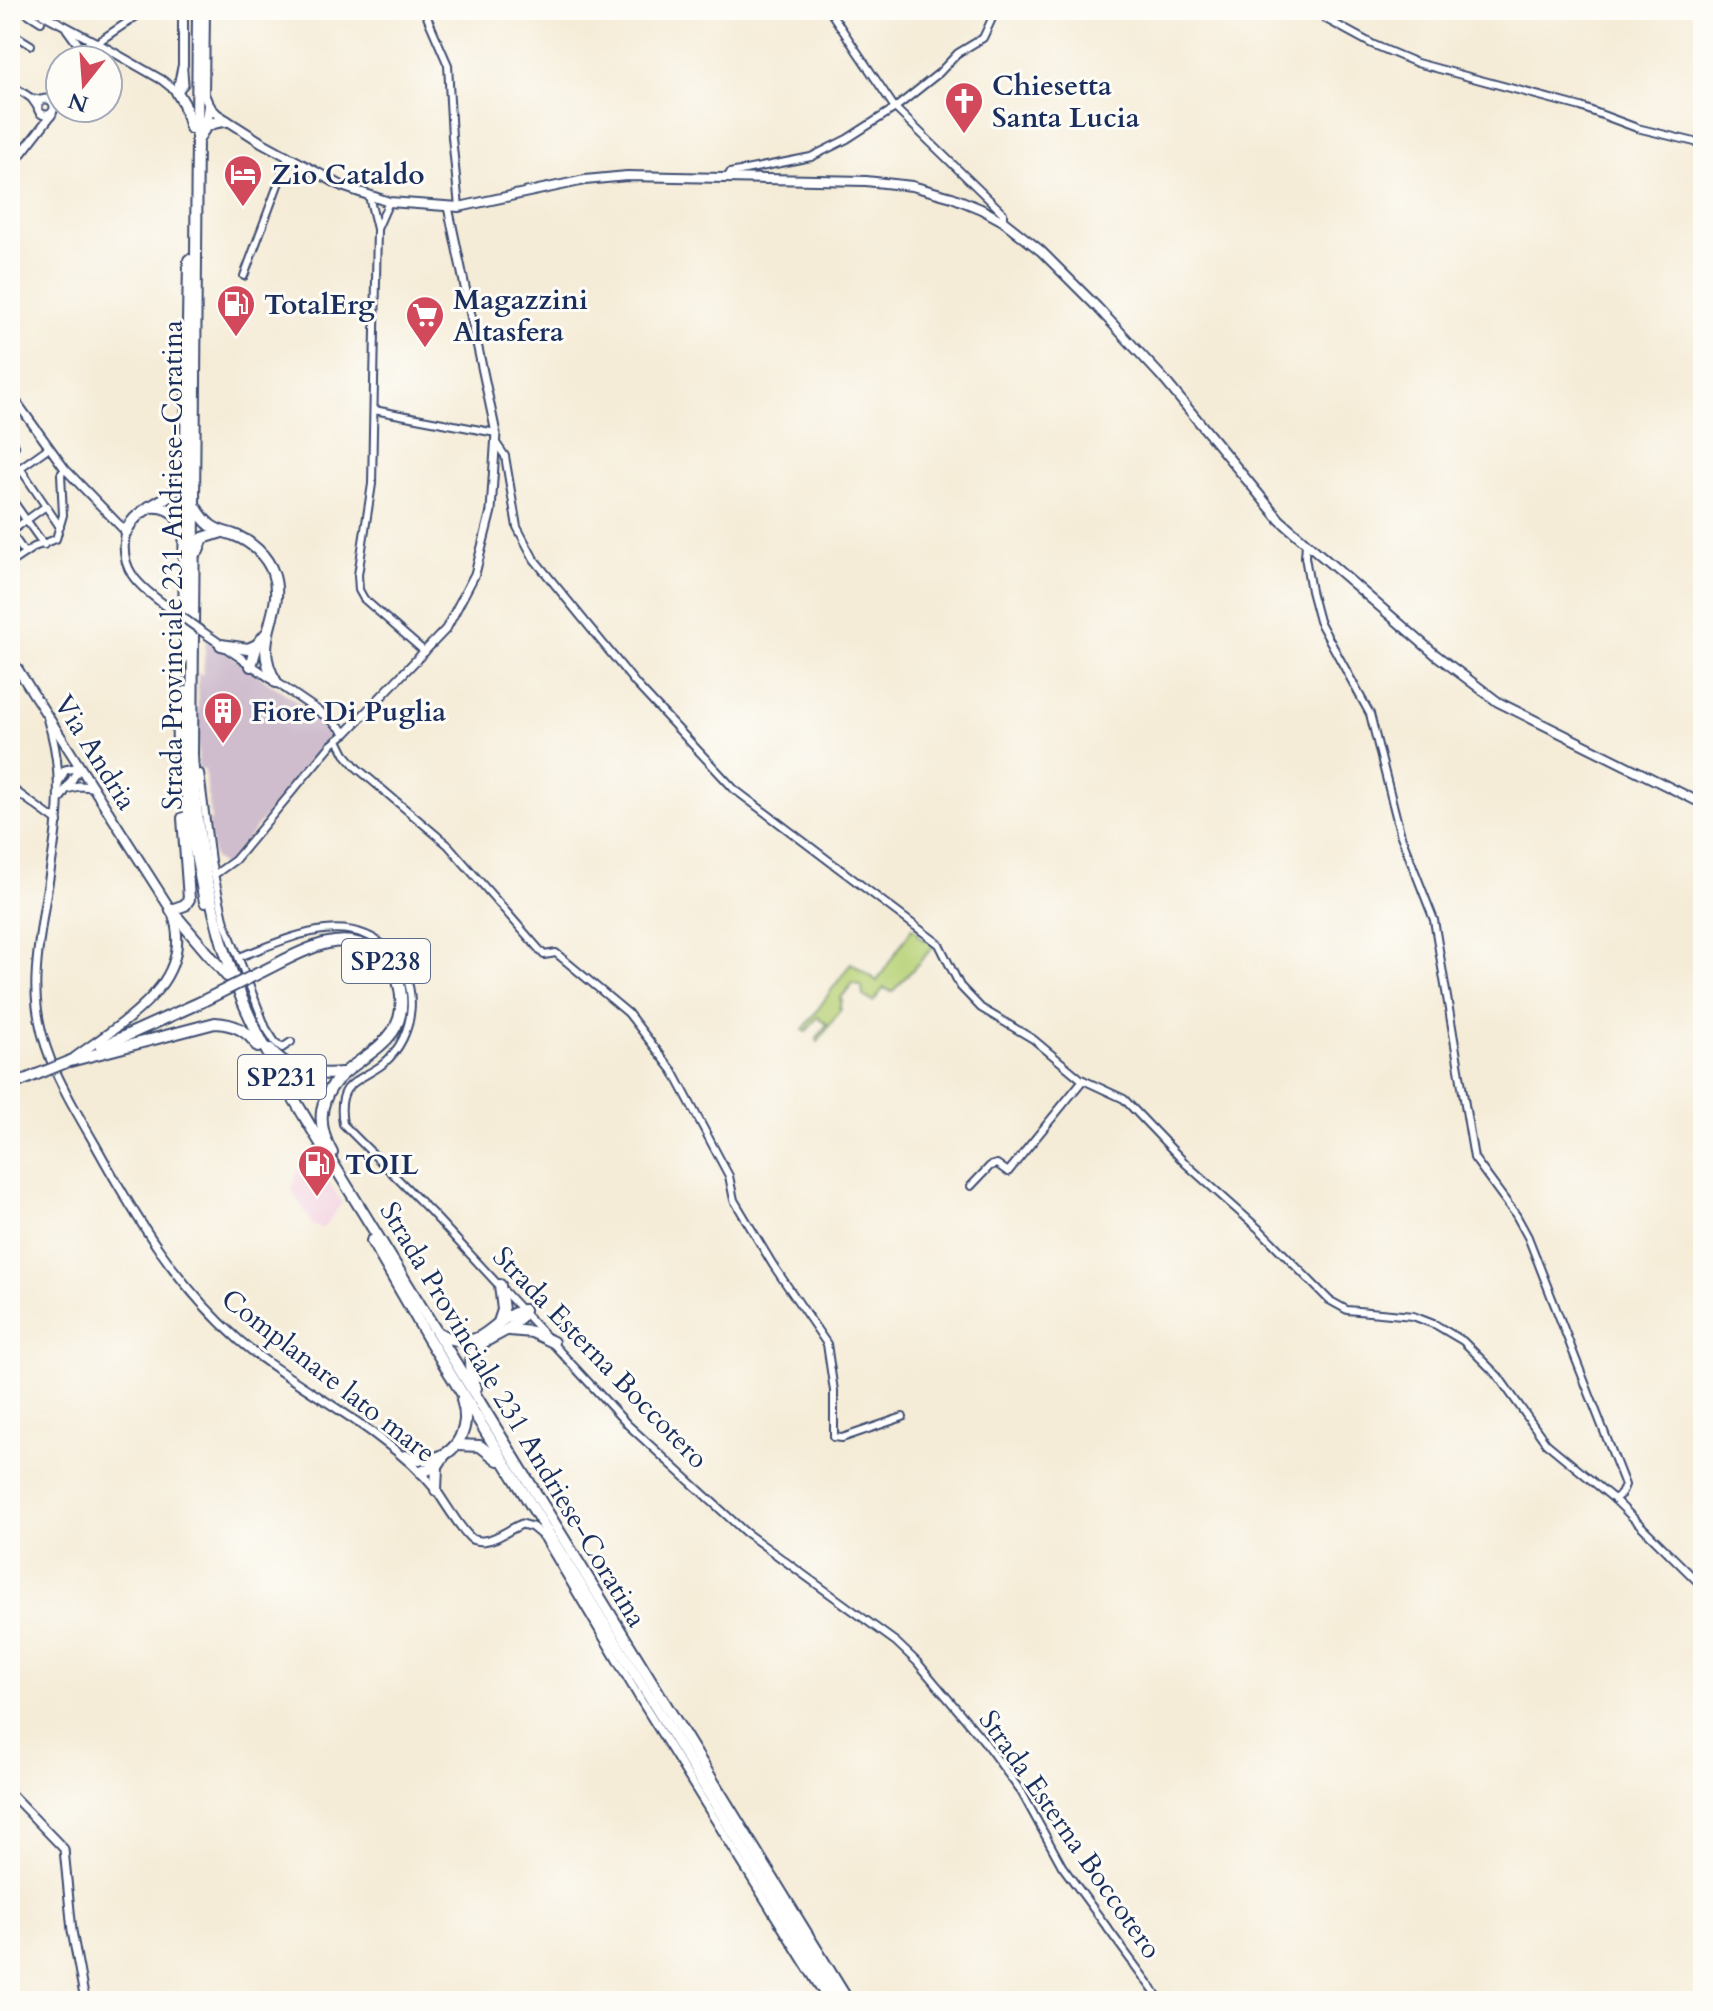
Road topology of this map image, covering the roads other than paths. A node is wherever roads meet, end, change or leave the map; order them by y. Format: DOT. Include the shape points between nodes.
graph roads {
  1 [pos="22,10"];
  2 [pos="38,10"];
  3 [pos="151,10"];
  4 [pos="183,10"];
  5 [pos="192,10"];
  6 [pos="198,10"];
  7 [pos="205,10"];
  8 [pos="424,10"];
  9 [pos="829,10"];
  10 [pos="996,10"];
  11 [pos="1315,10"];
  12 [pos="49,14"];
  13 [pos="41,22"];
  14 [pos="66,27"];
  15 [pos="10,32"];
  16 [pos="97,43"];
  17 [pos="79,44"];
  18 [pos="87,44"];
  19 [pos="31,45"];
  20 [pos="124,59"];
  21 [pos="127,59"];
  22 [pos="183,65"];
  23 [pos="179,79"];
  24 [pos="162,80"];
  25 [pos="10,84"];
  26 [pos="177,92"];
  27 [pos="43,106"];
  28 [pos="209,106"];
  29 [pos="895,108"];
  30 [pos="226,121"];
  31 [pos="44,122"];
  32 [pos="206,125"];
  33 [pos="191,128"];
  34 [pos="35,133"];
  35 [pos="1703,144"];
  36 [pos="196,146"];
  37 [pos="288,158"];
  38 [pos="10,168"];
  39 [pos="727,178"];
  40 [pos="369,196"];
  41 [pos="389,202"];
  42 [pos="448,207"];
  43 [pos="459,207"];
  44 [pos="1003,221"];
  45 [pos="377,229"];
  46 [pos="244,276"];
  47 [pos="11,397"];
  48 [pos="374,410"];
  49 [pos="496,433"];
  50 [pos="10,438"];
  51 [pos="496,443"];
  52 [pos="48,448"];
  53 [pos="10,450"];
  54 [pos="20,468"];
  55 [pos="65,469"];
  56 [pos="185,473"];
  57 [pos="10,475"];
  58 [pos="10,497"];
  59 [pos="193,504"];
  60 [pos="46,506"];
  61 [pos="149,507"];
  62 [pos="26,520"];
  63 [pos="60,527"];
  64 [pos="10,532"];
  65 [pos="126,532"];
  66 [pos="222,532"];
  67 [pos="1306,544"];
  68 [pos="44,545"];
  69 [pos="25,553"];
  70 [pos="10,563"];
  71 [pos="189,571"];
  72 [pos="267,632"];
  73 [pos="221,645"];
  74 [pos="257,645"];
  75 [pos="186,650"];
  76 [pos="425,652"];
  77 [pos="264,655"];
  78 [pos="10,657"];
  79 [pos="251,666"];
  80 [pos="276,682"];
  81 [pos="45,711"];
  82 [pos="346,733"];
  83 [pos="338,740"];
  84 [pos="80,767"];
  85 [pos="200,773"];
  86 [pos="60,780"];
  87 [pos="10,787"];
  88 [pos="93,787"];
  89 [pos="66,789"];
  90 [pos="60,799"];
  91 [pos="1703,804"];
  92 [pos="58,822"];
  93 [pos="214,875"];
  94 [pos="171,910"];
  95 [pos="239,957"];
  96 [pos="227,976"];
  97 [pos="243,1001"];
  98 [pos="291,1042"];
  99 [pos="70,1061"];
  100 [pos="269,1064"];
  101 [pos="344,1073"];
  102 [pos="1083,1080"];
  103 [pos="10,1086"];
  104 [pos="971,1186"];
  105 [pos="370,1224"];
  106 [pos="500,1285"];
  107 [pos="524,1310"];
  108 [pos="496,1328"];
  109 [pos="509,1330"];
  110 [pos="432,1335"];
  111 [pos="553,1342"];
  112 [pos="903,1417"];
  113 [pos="489,1419"];
  114 [pos="457,1445"];
  115 [pos="405,1456"];
  116 [pos="433,1463"];
  117 [pos="421,1472"];
  118 [pos="436,1490"];
  119 [pos="524,1493"];
  120 [pos="1614,1499"];
  121 [pos="1703,1587"];
  122 [pos="10,1793"];
  123 [pos="85,2001"];
  124 [pos="828,2001"];
  125 [pos="837,2001"];
  126 [pos="848,2001"];
  127 [pos="1161,2001"];
  1 -- 13 [label="street"];
  2 -- 12 [label="street"];
  3 -- 16 [label="street"];
  4 -- 22 [label="main road"];
  5 -- 33 [label="highway, Strada Provinciale 231 Andriese-Coratina / SP231"];
  6 -- 36 [label="highway, Strada Provinciale 231 Andriese-Coratina / SP231"];
  7 -- 28 [label="main road" via="204,94"];
  8 -- 43 [label="street" via="448,65"];
  9 -- 29 [label="street"];
  10 -- 29 [label="street" via="983,38"];
  11 -- 35 [label="street" via="1417,63"];
  12 -- 14 [label="street"];
  14 -- 16 [label="street"];
  14 -- 17 [label="street"];
  15 -- 19 [label="street"];
  16 -- 18 [label="street"];
  16 -- 21 [label="street"];
  20 -- 21 [label="street"];
  21 -- 24 [label="street"];
  22 -- 23 [label="main road"];
  22 -- 26 [label="street" via="184,84"];
  23 -- 24 [label="street"];
  23 -- 26 [label="main road"];
  24 -- 26 [label="street"];
  25 -- 27 [label="street"];
  26 -- 33 [label="highway"];
  27 -- 34 [label="street"];
  28 -- 30 [label="main road"];
  28 -- 32 [label="highway"];
  29 -- 39 [label="street" via="811,157 730,173"];
  29 -- 44 [label="street" via="1003,213"];
  30 -- 32 [label="highway"];
  30 -- 37 [label="main road"];
  31 -- 34 [label="street"];
  32 -- 36 [label="highway"];
  33 -- 56 [label="highway, Strada Provinciale 231 Andriese-Coratina / SP231"];
  34 -- 38 [label="street"];
  36 -- 59 [label="highway, Strada Provinciale 231 Andriese-Coratina / SP231"];
  37 -- 40 [label="main road"];
  37 -- 46 [label="street"];
  39 -- 43 [label="main road" via="585,180"];
  39 -- 44 [label="main road" via="912,186 952,197"];
  40 -- 41 [label="main road"];
  40 -- 45 [label="street"];
  41 -- 42 [label="main road"];
  41 -- 45 [label="street"];
  42 -- 43 [label="main road"];
  42 -- 49 [label="street"];
  44 -- 67 [label="main road" via="1108,319"];
  45 -- 48 [label="street"];
  47 -- 52 [label="street"];
  48 -- 49 [label="street"];
  48 -- 76 [label="street" via="372,484 359,590"];
  49 -- 51 [label="street"];
  50 -- 53 [label="street" via="15,446"];
  51 -- 76 [label="street" via="491,511 475,574 446,629"];
  51 -- 102 [label="street" via="505,456 517,527 534,559 636,684 734,789 939,944 960,986 981,1008 1033,1039"];
  52 -- 54 [label="street"];
  52 -- 55 [label="street"];
  54 -- 57 [label="street"];
  54 -- 60 [label="street"];
  55 -- 63 [label="street"];
  55 -- 65 [label="street"];
  56 -- 61 [label="highway" via="174,493"];
  56 -- 71 [label="highway, Strada Provinciale 231 Andriese-Coratina / SP231"];
  58 -- 62 [label="street"];
  59 -- 66 [label="highway"];
  59 -- 71 [label="highway, Strada Provinciale 231 Andriese-Coratina / SP231"];
  60 -- 62 [label="street"];
  60 -- 63 [label="street"];
  61 -- 65 [label="highway" via="136,515"];
  61 -- 71 [label="highway" via="164,508 180,521 182,569"];
  62 -- 64 [label="street"];
  62 -- 68 [label="street"];
  63 -- 68 [label="street" via="56,539"];
  64 -- 69 [label="street"];
  65 -- 73 [label="street, bridge" via="128,569 143,589"];
  66 -- 71 [label="highway" via="203,538"];
  66 -- 72 [label="highway" via="253,545 273,572 275,602"];
  67 -- 91 [label="main road" via="1498,702"];
  67 -- 120 [label="street" via="1319,621 1370,714 1401,836 1434,920 1474,1158 1528,1237 1625,1485"];
  68 -- 69 [label="street"];
  69 -- 70 [label="street"];
  71 -- 75 [label="highway, Strada Provinciale 231 Andriese-Coratina / SP231"];
  71 -- 97 [label="highway, Strada Provinciale 231 Andriese-Coratina / SP231" via="196,815 211,899"];
  72 -- 74 [label="highway"];
  72 -- 77 [label="highway"];
  73 -- 74 [label="highway"];
  73 -- 79 [label="street"];
  74 -- 79 [label="highway"];
  75 -- 94 [label="highway" via="177,674 177,725 190,890 185,905"];
  75 -- 96 [label="highway, Strada Provinciale 231 Andriese-Coratina / SP231" via="184,771 190,823 206,907"];
  76 -- 82 [label="street"];
  77 -- 79 [label="highway"];
  77 -- 80 [label="highway"];
  78 -- 81 [label="main road, Via Andria"];
  79 -- 80 [label="street"];
  80 -- 82 [label="street"];
  81 -- 84 [label="main road, Via Andria"];
  81 -- 86 [label="street, Complanare lato mare"];
  82 -- 83 [label="street"];
  83 -- 93 [label="street" via="235,860"];
  83 -- 112 [label="street" via="357,768 448,845 544,955 556,953 628,1013 660,1052 701,1119 729,1176 734,1200 827,1344 834,1437"];
  84 -- 86 [label="street" via="65,770"];
  84 -- 88 [label="main road, Via Andria"];
  84 -- 89 [label="street"];
  85 -- 93 [label="street"];
  86 -- 90 [label="street, Complanare lato mare"];
  87 -- 92 [label="street"];
  88 -- 89 [label="street"];
  88 -- 94 [label="main road, Via Andria"];
  89 -- 90 [label="street"];
  90 -- 92 [label="street, Complanare lato mare"];
  92 -- 115 [label="street, Complanare lato mare" via="36,982 42,1040 59,1081 139,1223 196,1298 274,1367"];
  93 -- 95 [label="street"];
  94 -- 96 [label="highway"];
  94 -- 99 [label="main road" via="179,940 162,986"];
  95 -- 98 [label="street" via="266,1028 282,1048"];
  95 -- 106 [label="street, Strada Esterna Boccotero" via="300,934 340,929 381,943 395,956 411,994 406,1032 385,1063 349,1086 343,1097 343,1124"];
  96 -- 100 [label="highway, Strada Provinciale 231 Andriese-Coratina / SP231"];
  97 -- 101 [label="highway" via="270,1049 285,1064 317,1074"];
  97 -- 105 [label="highway, Strada Provinciale 231 Andriese-Coratina / SP231" via="267,1052"];
  99 -- 100 [label="highway" via="215,1023 236,1026 253,1037"];
  99 -- 101 [label="highway, SP238, bridge" via="302,952 343,940 361,942 389,963 401,994 395,1027 382,1045"];
  99 -- 103 [label="main road, SP238, bridge"];
  100 -- 110 [label="highway, Strada Provinciale 231 Andriese-Coratina / SP231"];
  101 -- 105 [label="highway" via="325,1100 323,1130"];
  102 -- 104 [label="street" via="1008,1172 997,1164 990,1166"];
  102 -- 120 [label="street" via="1124,1099 1329,1300 1347,1310 1413,1316 1463,1341 1498,1376 1546,1443"];
  105 -- 110 [label="highway, Strada Provinciale 231 Andriese-Coratina / SP231"];
  106 -- 107 [label="street, Strada Esterna Boccotero"];
  106 -- 108 [label="highway" via="503,1310"];
  107 -- 108 [label="highway"];
  107 -- 109 [label="highway"];
  107 -- 111 [label="street, Strada Esterna Boccotero"];
  108 -- 110 [label="highway" via="468,1342"];
  109 -- 111 [label="highway" via="532,1332"];
  109 -- 113 [label="highway" via="484,1340 472,1357 471,1378"];
  110 -- 113 [label="highway, Strada Provinciale 231 Andriese-Coratina / SP231"];
  110 -- 114 [label="highway" via="465,1408"];
  110 -- 119 [label="highway, Strada Provinciale 231 Andriese-Coratina / SP231"];
  111 -- 127 [label="street, Strada Esterna Boccotero" via="628,1425 745,1532 917,1662 1014,1782 1062,1866"];
  113 -- 126 [label="highway, Strada Provinciale 231 Andriese-Coratina / SP231"];
  114 -- 116 [label="highway"];
  114 -- 119 [label="highway" via="480,1446 496,1456 516,1490"];
  115 -- 116 [label="highway"];
  115 -- 117 [label="street, Complanare lato mare"];
  116 -- 117 [label="highway"];
  116 -- 118 [label="highway"];
  117 -- 118 [label="street, Complanare lato mare"];
  118 -- 124 [label="street, Complanare lato mare" via="471,1539 495,1538 522,1524 544,1537"];
  119 -- 125 [label="highway, Strada Provinciale 231 Andriese-Coratina / SP231"];
  120 -- 121 [label="street"];
  122 -- 123 [label="street" via="64,1849"];
}
